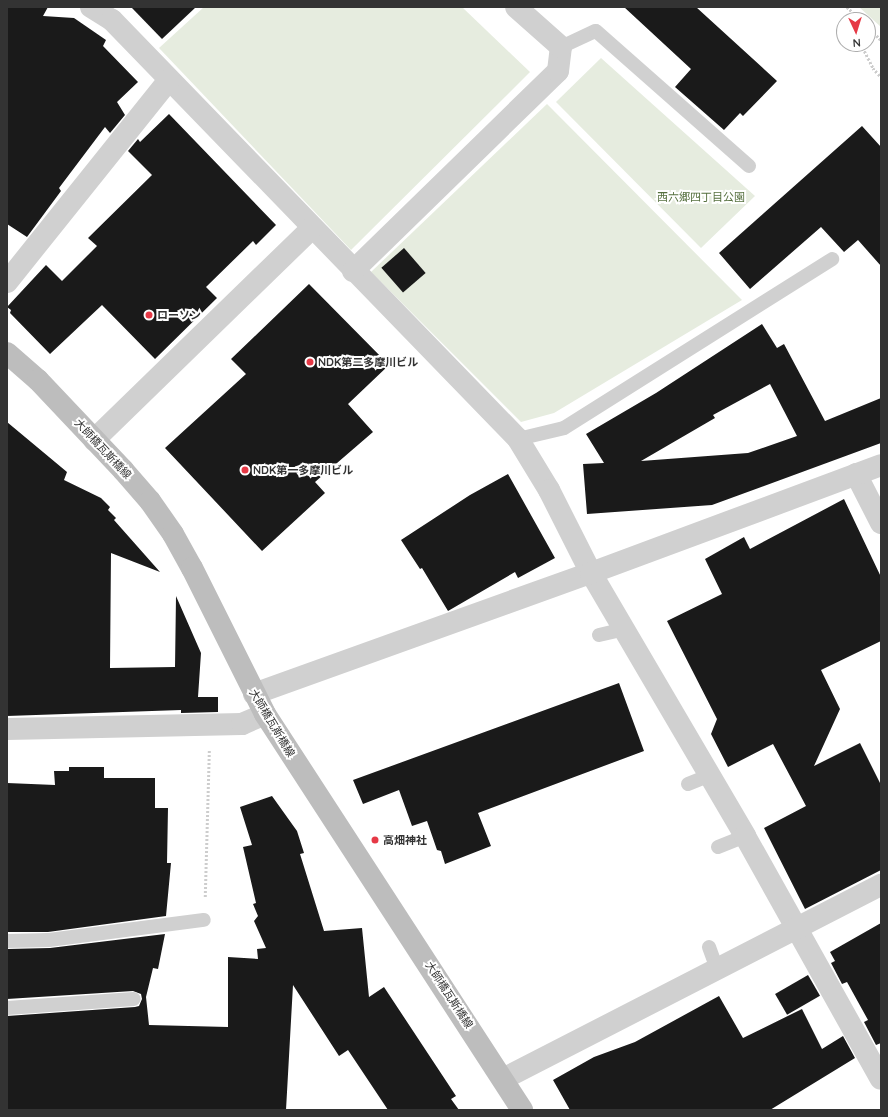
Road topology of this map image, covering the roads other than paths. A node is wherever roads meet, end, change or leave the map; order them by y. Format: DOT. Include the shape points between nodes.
graph roads {
  1 [pos="91,7"];
  2 [pos="516,7"];
  3 [pos="561,47"];
  4 [pos="169,80"];
  5 [pos="749,166"];
  6 [pos="312,228"];
  7 [pos="832,259"];
  8 [pos="354,271"];
  9 [pos="7,282"];
  10 [pos="7,353"];
  11 [pos="518,439"];
  12 [pos="94,440"];
  13 [pos="881,465"];
  14 [pos="856,474"];
  15 [pos="881,523"];
  16 [pos="591,573"];
  17 [pos="624,629"];
  18 [pos="599,635"];
  19 [pos="254,694"];
  20 [pos="265,714"];
  21 [pos="7,729"];
  22 [pos="710,775"];
  23 [pos="688,784"];
  24 [pos="745,836"];
  25 [pos="718,846"];
  26 [pos="881,885"];
  27 [pos="204,920"];
  28 [pos="797,928"];
  29 [pos="7,941"];
  30 [pos="709,948"];
  31 [pos="717,969"];
  32 [pos="134,999"];
  33 [pos="7,1008"];
  34 [pos="504,1079"];
  35 [pos="881,1079"];
  36 [pos="522,1110"];
  1 -- 4 [label="street" via="112,20"];
  2 -- 3 [label="street"];
  3 -- 5 [label="lane" via="596,31"];
  3 -- 8 [label="street" via="558,71"];
  4 -- 6 [label="street"];
  4 -- 9 [label="street"];
  6 -- 8 [label="street"];
  6 -- 12 [label="street"];
  7 -- 11 [label="lane" via="564,428"];
  8 -- 11 [label="street"];
  10 -- 12 [label="street, 大師橋瓦斯橋線" via="38,380"];
  11 -- 16 [label="street" via="549,490"];
  12 -- 19 [label="street, 大師橋瓦斯橋線" via="150,501 173,534"];
  13 -- 14 [label="street"];
  14 -- 15 [label="street"];
  14 -- 16 [label="street"];
  16 -- 17 [label="street"];
  16 -- 19 [label="street"];
  17 -- 18 [label="lane"];
  17 -- 22 [label="street"];
  19 -- 20 [label="street, 大師橋瓦斯橋線"];
  20 -- 21 [label="street" via="242,724 209,726"];
  20 -- 34 [label="street, 大師橋瓦斯橋線"];
  22 -- 23 [label="lane"];
  22 -- 24 [label="street"];
  24 -- 25 [label="lane"];
  24 -- 28 [label="street"];
  26 -- 28 [label="street"];
  27 -- 29 [label="lane" via="49,940"];
  28 -- 31 [label="street"];
  28 -- 35 [label="street"];
  30 -- 31 [label="lane"];
  31 -- 34 [label="street"];
  32 -- 33 [label="lane"];
  34 -- 36 [label="street, 大師橋瓦斯橋線"];
}
